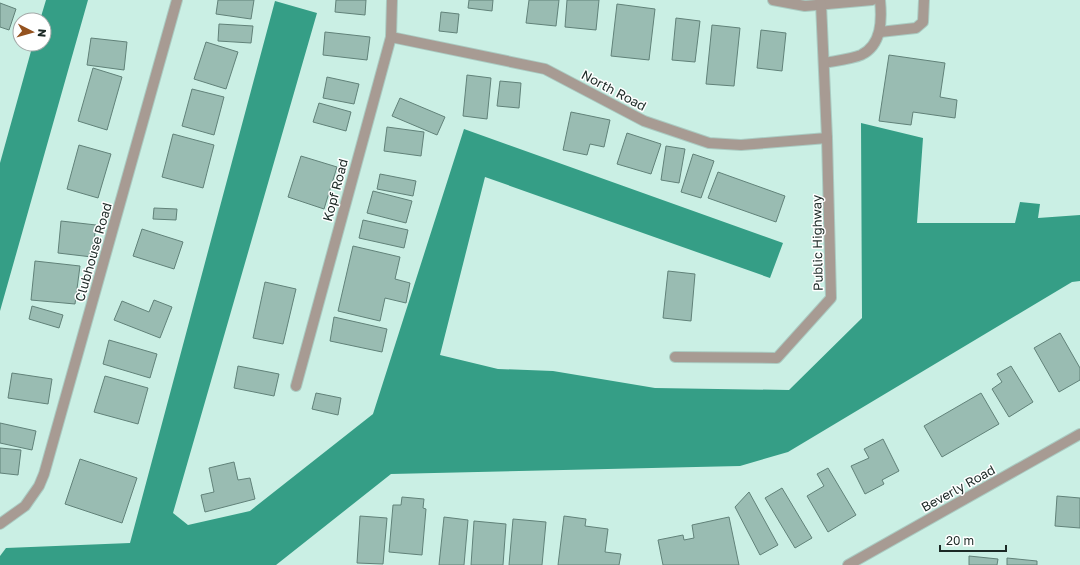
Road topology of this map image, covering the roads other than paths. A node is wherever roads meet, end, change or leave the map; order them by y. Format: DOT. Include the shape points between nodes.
graph roads {
  1 [pos="177,0"];
  2 [pos="392,0"];
  3 [pos="773,0"];
  4 [pos="872,0"];
  5 [pos="880,0"];
  6 [pos="924,0"];
  7 [pos="821,4"];
  8 [pos="880,32"];
  9 [pos="391,37"];
  10 [pos="824,63"];
  11 [pos="827,138"];
  12 [pos="675,357"];
  13 [pos="296,386"];
  14 [pos="1080,434"];
  15 [pos="0,524"];
  16 [pos="848,565"];
  1 -- 15 [label="street, Clubhouse Road" via="44,474 25,506"];
  2 -- 9 [label="street, Kopf Road"];
  3 -- 7 [label="street" via="805,6"];
  4 -- 7 [label="street"];
  5 -- 8 [label="street"];
  6 -- 8 [label="street" via="923,22 916,28"];
  7 -- 10 [label="street, Public Highway"];
  8 -- 10 [label="street" via="874,44 861,55"];
  9 -- 11 [label="street, North Road" via="545,68 644,121 709,143 741,146"];
  9 -- 13 [label="street, Kopf Road"];
  10 -- 11 [label="street, Public Highway"];
  11 -- 12 [label="street, Public Highway" via="831,298 777,358"];
  14 -- 16 [label="street, Beverly Road"];
}
